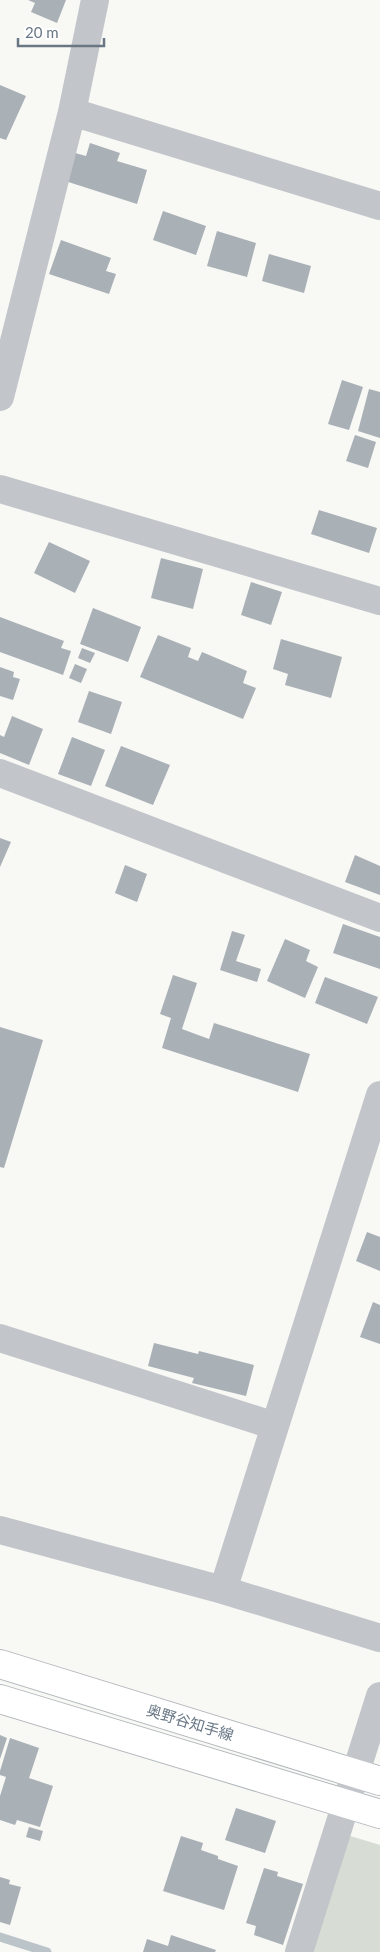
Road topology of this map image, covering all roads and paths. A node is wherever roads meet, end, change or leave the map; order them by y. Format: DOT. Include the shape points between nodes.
graph roads {
  1 [pos="94,0"];
  2 [pos="72,112"];
  3 [pos="380,206"];
  4 [pos="0,397"];
  5 [pos="0,489"];
  6 [pos="380,602"];
  7 [pos="0,773"];
  8 [pos="380,918"];
  9 [pos="380,1095"];
  10 [pos="372,1152"];
  11 [pos="0,1338"];
  12 [pos="276,1426"];
  13 [pos="0,1530"];
  14 [pos="223,1590"];
  15 [pos="380,1638"];
  16 [pos="0,1664"];
  17 [pos="380,1696"];
  18 [pos="0,1699"];
  19 [pos="368,1777"];
  20 [pos="346,1804"];
  21 [pos="380,1814"];
  22 [pos="299,1952"];
  1 -- 2 [label="street"];
  2 -- 3 [label="street"];
  2 -- 4 [label="street"];
  5 -- 6 [label="street"];
  7 -- 8 [label="street"];
  9 -- 10 [label="street"];
  10 -- 12 [label="street"];
  11 -- 12 [label="street"];
  12 -- 14 [label="street"];
  13 -- 14 [label="street"];
  14 -- 15 [label="street"];
  16 -- 19 [label="main road, 奥野谷知手線"];
  17 -- 19 [label="street"];
  18 -- 20 [label="main road"];
  19 -- 20 [label="street"];
  20 -- 21 [label="main road"];
  20 -- 22 [label="street"];
}
